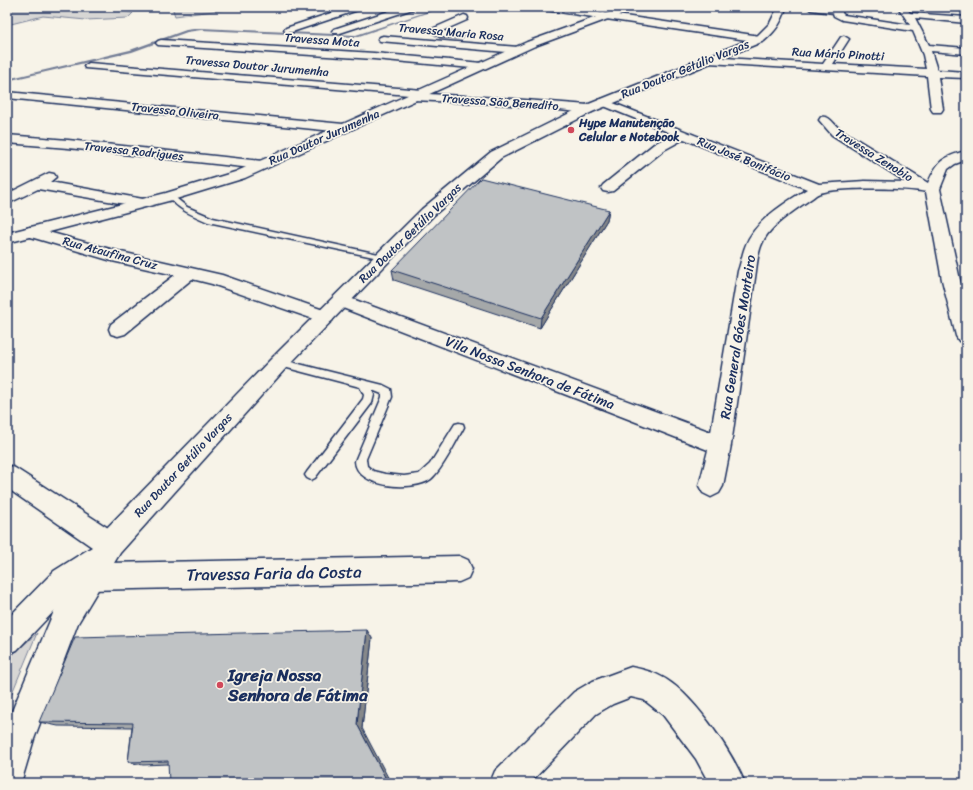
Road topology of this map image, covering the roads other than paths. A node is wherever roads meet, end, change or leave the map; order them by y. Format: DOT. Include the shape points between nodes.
graph roads {
  1 [pos="358,7"];
  2 [pos="410,7"];
  3 [pos="546,7"];
  4 [pos="632,7"];
  5 [pos="782,7"];
  6 [pos="811,7"];
  7 [pos="902,7"];
  8 [pos="838,9"];
  9 [pos="908,15"];
  10 [pos="610,16"];
  11 [pos="464,18"];
  12 [pos="966,20"];
  13 [pos="916,29"];
  14 [pos="289,30"];
  15 [pos="337,31"];
  16 [pos="383,39"];
  17 [pos="760,39"];
  18 [pos="844,39"];
  19 [pos="161,43"];
  20 [pos="531,44"];
  21 [pos="926,48"];
  22 [pos="518,50"];
  23 [pos="966,51"];
  24 [pos="708,60"];
  25 [pos="89,66"];
  26 [pos="482,66"];
  27 [pos="827,66"];
  28 [pos="933,73"];
  29 [pos="966,75"];
  30 [pos="7,95"];
  31 [pos="418,95"];
  32 [pos="596,106"];
  33 [pos="936,109"];
  34 [pos="825,120"];
  35 [pos="343,128"];
  36 [pos="683,134"];
  37 [pos="7,139"];
  38 [pos="966,155"];
  39 [pos="262,165"];
  40 [pos="56,174"];
  41 [pos="36,184"];
  42 [pos="608,188"];
  43 [pos="818,188"];
  44 [pos="929,188"];
  45 [pos="171,196"];
  46 [pos="7,200"];
  47 [pos="143,203"];
  48 [pos="30,232"];
  49 [pos="7,238"];
  50 [pos="383,257"];
  51 [pos="189,272"];
  52 [pos="341,300"];
  53 [pos="325,316"];
  54 [pos="118,329"];
  55 [pos="966,336"];
  56 [pos="279,363"];
  57 [pos="364,384"];
  58 [pos="459,427"];
  59 [pos="720,445"];
  60 [pos="7,475"];
  61 [pos="311,475"];
  62 [pos="711,486"];
  63 [pos="100,558"];
  64 [pos="460,569"];
  65 [pos="7,640"];
  66 [pos="7,775"];
  67 [pos="507,783"];
  68 [pos="728,783"];
  1 -- 14 [label="street"];
  2 -- 15 [label="street"];
  3 -- 10 [label="street"];
  4 -- 10 [label="main road, Rua Doutor Jurumenha"];
  5 -- 17 [label="main road, Rua Doutor Getúlio Vargas" via="774,25"];
  6 -- 8 [label="street"];
  7 -- 9 [label="street"];
  8 -- 13 [label="street" via="838,16"];
  9 -- 12 [label="street"];
  9 -- 13 [label="street"];
  10 -- 17 [label="street"];
  10 -- 20 [label="main road, Rua Doutor Jurumenha"];
  11 -- 20 [label="street" via="436,32"];
  13 -- 21 [label="street"];
  16 -- 22 [label="street, Travessa Maria Rosa"];
  17 -- 24 [label="main road, Rua Doutor Getúlio Vargas"];
  18 -- 27 [label="street"];
  19 -- 26 [label="street, Travessa Mota" via="374,56"];
  20 -- 22 [label="main road, Rua Doutor Jurumenha"];
  21 -- 23 [label="street"];
  21 -- 28 [label="street"];
  22 -- 26 [label="main road, Rua Doutor Jurumenha"];
  24 -- 27 [label="street, Rua Mário Pinotti"];
  24 -- 32 [label="main road, Rua Doutor Getúlio Vargas"];
  25 -- 31 [label="street, Travessa Doutor Jurumenha"];
  26 -- 31 [label="main road, Rua Doutor Jurumenha"];
  27 -- 28 [label="street, Rua Mário Pinotti"];
  28 -- 29 [label="street, Rua Mário Pinotti"];
  28 -- 33 [label="street"];
  30 -- 35 [label="street, Travessa Oliveira"];
  31 -- 32 [label="street, Travessa São Benedito"];
  31 -- 35 [label="main road, Rua Doutor Jurumenha"];
  32 -- 36 [label="street, Rua José Bonifácio"];
  32 -- 50 [label="main road, Rua Doutor Getúlio Vargas" via="496,155 445,196"];
  34 -- 44 [label="street, Travessa Zenobio" via="836,132"];
  35 -- 39 [label="main road, Rua Doutor Jurumenha"];
  36 -- 42 [label="street" via="659,147"];
  36 -- 43 [label="street, Rua José Bonifácio"];
  37 -- 39 [label="street, Travessa Rodrigues"];
  38 -- 44 [label="street" via="942,167"];
  39 -- 45 [label="main road, Rua Doutor Jurumenha" via="240,175"];
  40 -- 41 [label="street"];
  41 -- 46 [label="street"];
  41 -- 47 [label="street"];
  43 -- 44 [label="street, Rua General Góes Monteiro" via="866,185"];
  43 -- 59 [label="street, Rua General Góes Monteiro" via="799,199 772,221 760,233 753,246 746,271"];
  44 -- 55 [label="street"];
  45 -- 47 [label="main road, Rua Doutor Jurumenha"];
  45 -- 50 [label="lane" via="176,204 189,212 211,220"];
  47 -- 48 [label="main road, Rua Doutor Jurumenha"];
  48 -- 49 [label="main road, Rua Doutor Jurumenha"];
  48 -- 51 [label="street, Rua Ataufina Cruz" via="118,257"];
  50 -- 52 [label="main road, Rua Doutor Getúlio Vargas"];
  51 -- 53 [label="street, Rua Ataufina Cruz" via="230,283"];
  51 -- 54 [label="street"];
  52 -- 53 [label="main road, Rua Doutor Getúlio Vargas"];
  52 -- 59 [label="street, Vila Nossa Senhora de Fátima"];
  53 -- 56 [label="main road, Rua Doutor Getúlio Vargas"];
  56 -- 57 [label="lane"];
  56 -- 63 [label="main road, Rua Doutor Getúlio Vargas"];
  57 -- 58 [label="lane" via="387,392 361,457 360,464 364,471 372,476 419,481 427,476"];
  57 -- 61 [label="lane" via="369,395 368,400"];
  59 -- 62 [label="street, Rua General Góes Monteiro"];
  60 -- 63 [label="street"];
  63 -- 64 [label="street, Travessa Faria da Costa"];
  63 -- 65 [label="street, Rua Doutor Getúlio Vargas" via="64,580"];
  63 -- 66 [label="main road, Rua Doutor Getúlio Vargas" via="67,614 17,739"];
  67 -- 68 [label="street" via="585,703 604,692 631,682 651,687 674,704 707,748"];
}
